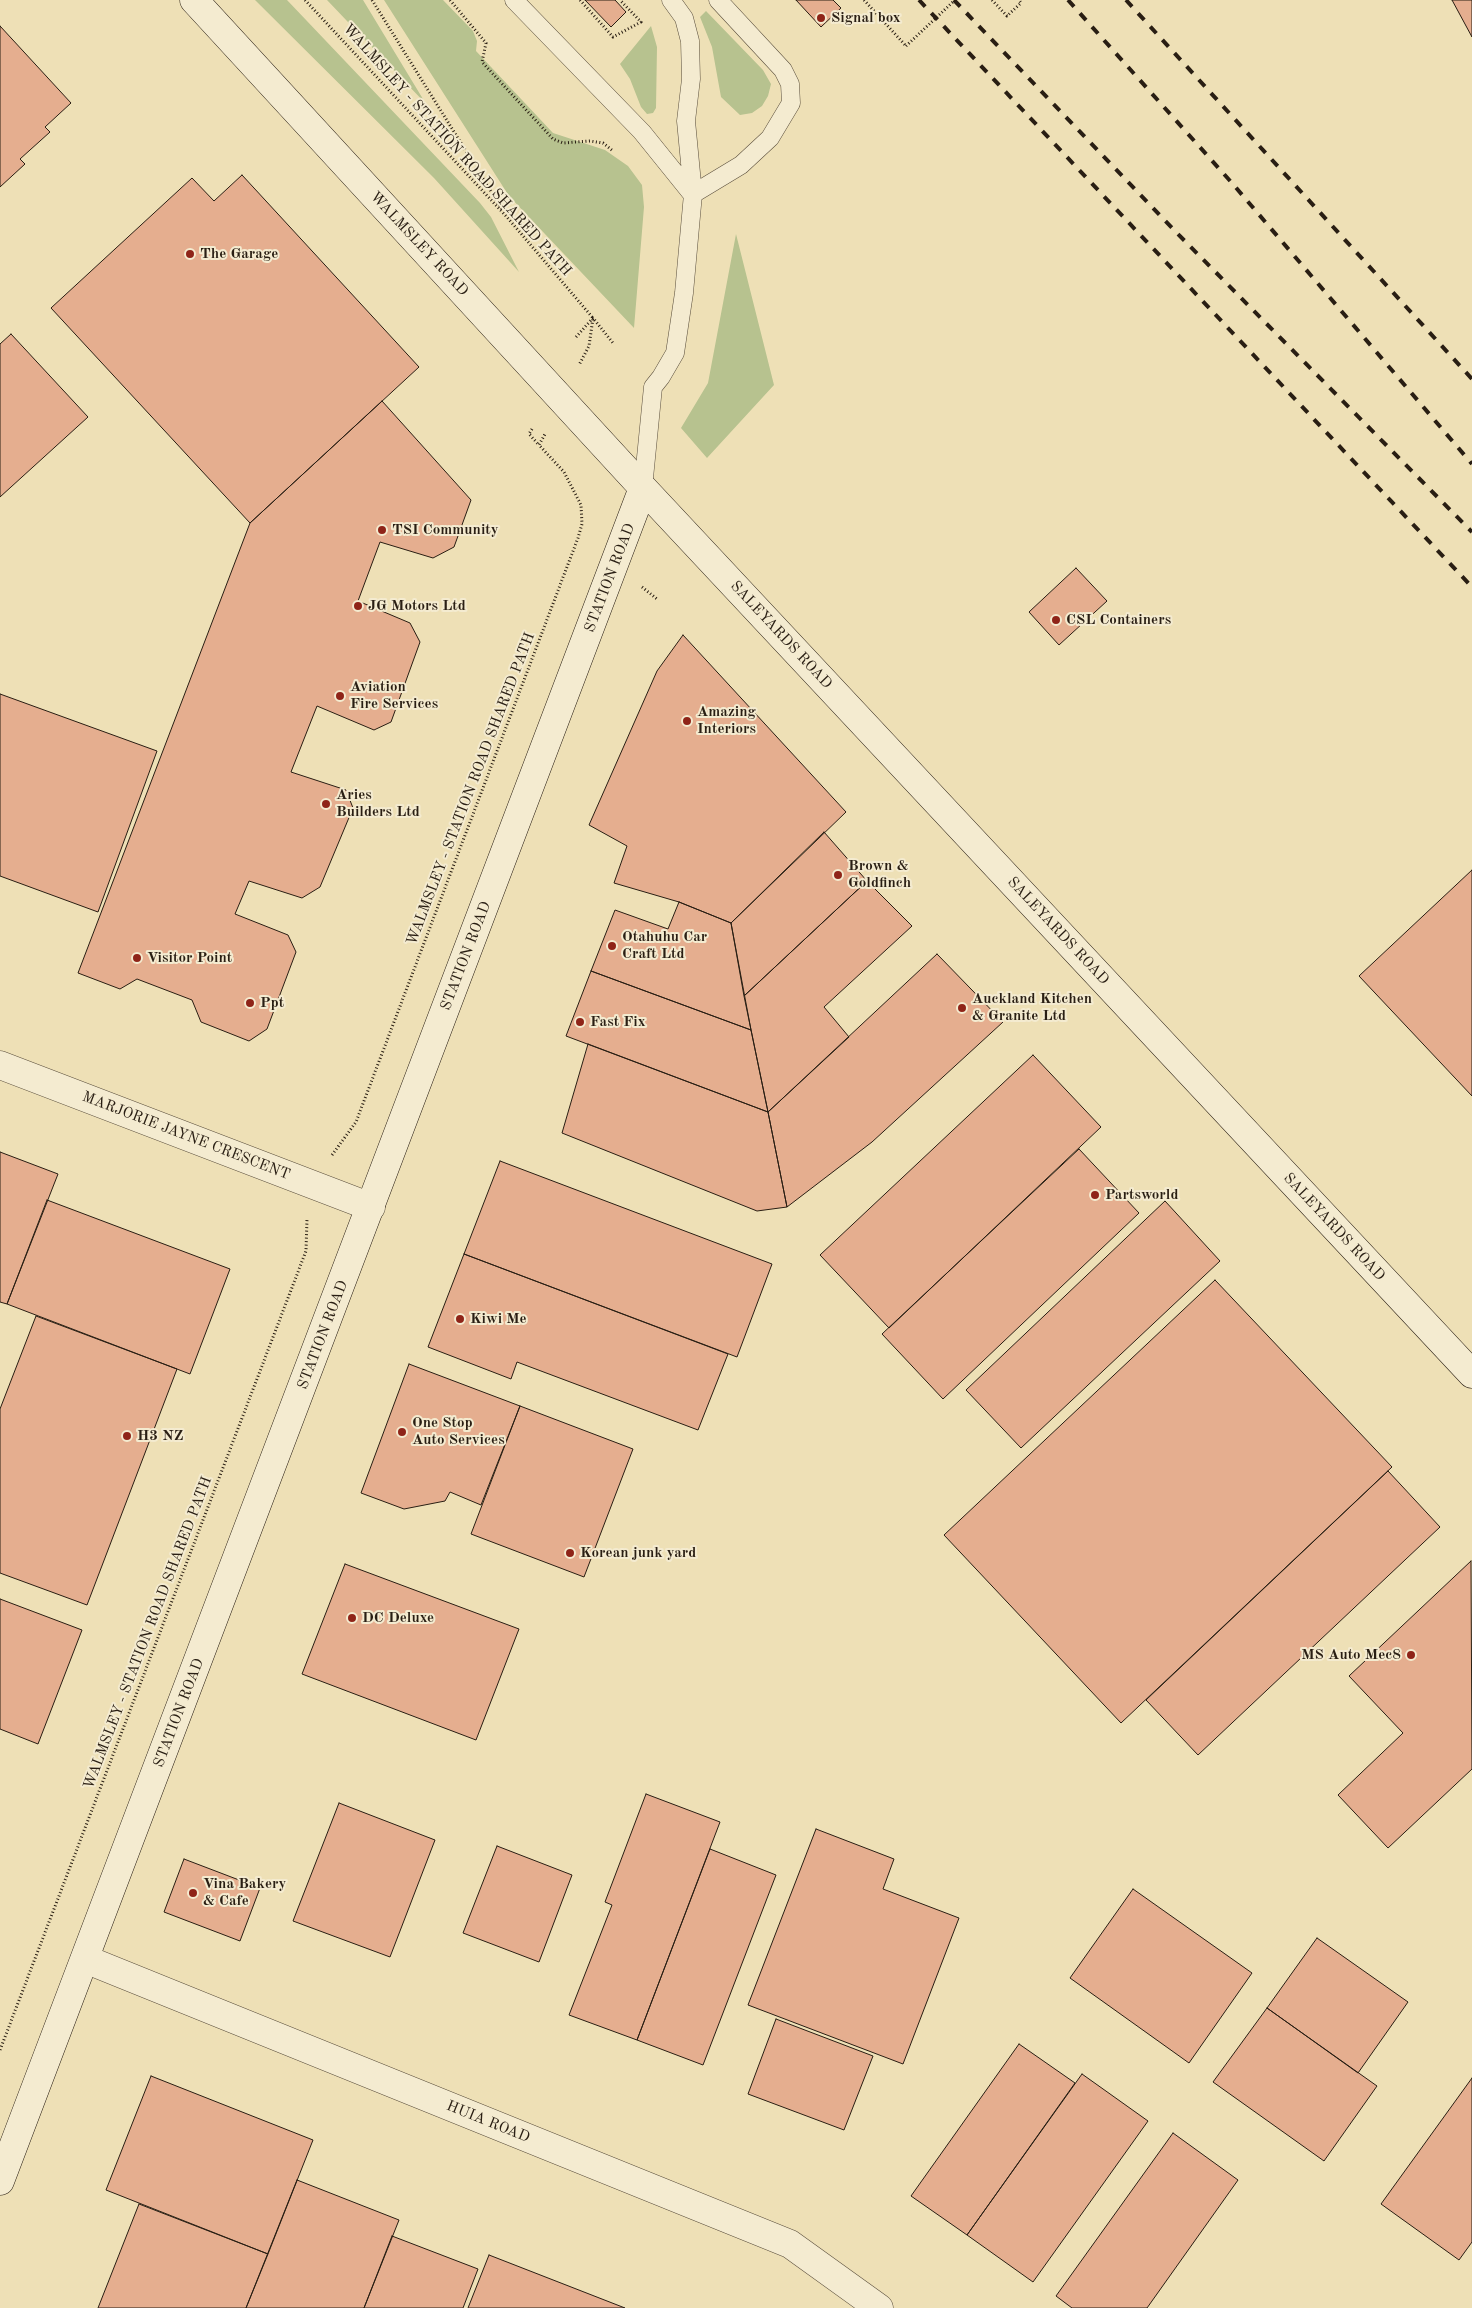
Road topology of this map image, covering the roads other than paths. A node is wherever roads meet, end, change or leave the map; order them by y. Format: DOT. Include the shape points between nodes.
graph roads {
  1 [pos="194,0"];
  2 [pos="514,0"];
  3 [pos="671,0"];
  4 [pos="718,0"];
  5 [pos="692,194"];
  6 [pos="643,488"];
  7 [pos="0,1064"];
  8 [pos="371,1207"];
  9 [pos="1472,1374"];
  10 [pos="85,1959"];
  11 [pos="0,2181"];
  12 [pos="879,2308"];
  1 -- 6 [label="street, WALMSLEY ROAD"];
  2 -- 5 [label="lane" via="642,132"];
  3 -- 5 [label="lane" via="684,18 690,41 691,79 686,121"];
  4 -- 5 [label="lane" via="783,70 790,84 791,102 770,138 741,165"];
  5 -- 6 [label="lane" via="684,294 675,353 653,387"];
  6 -- 8 [label="street, STATION ROAD"];
  6 -- 9 [label="street, SALEYARDS ROAD"];
  7 -- 8 [label="street, MARJORIE JAYNE CRESCENT"];
  8 -- 10 [label="street, STATION ROAD"];
  10 -- 11 [label="street, STATION ROAD"];
  10 -- 12 [label="street, HUIA ROAD" via="790,2244"];
}
